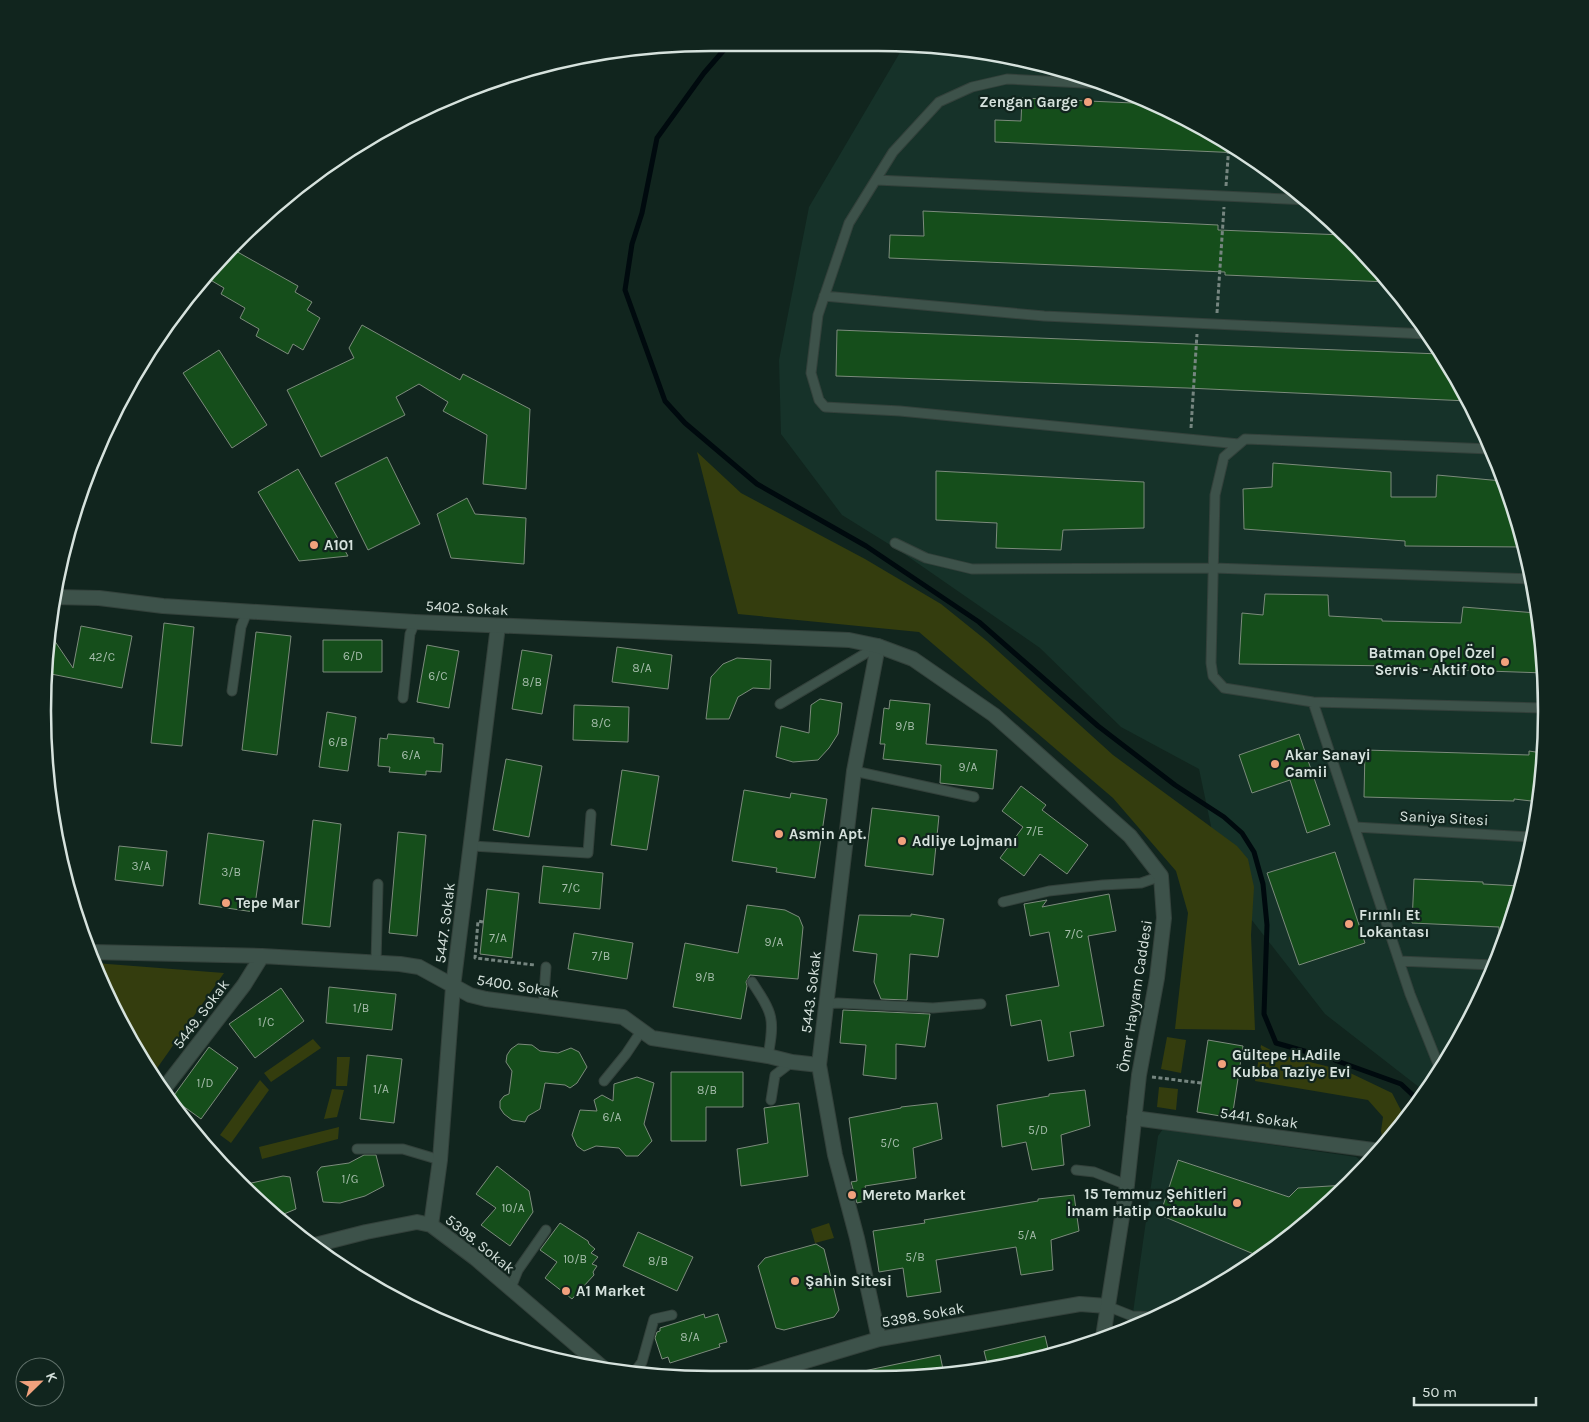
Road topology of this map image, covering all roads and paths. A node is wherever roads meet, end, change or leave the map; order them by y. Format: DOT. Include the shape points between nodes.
graph roads {
  1 [pos="1079,83"];
  2 [pos="1228,152"];
  3 [pos="876,180"];
  4 [pos="1225,196"];
  5 [pos="1294,199"];
  6 [pos="824,296"];
  7 [pos="1198,324"];
  8 [pos="1216,324"];
  9 [pos="1419,334"];
  10 [pos="1191,440"];
  11 [pos="1239,444"];
  12 [pos="1483,449"];
  13 [pos="895,544"];
  14 [pos="1213,568"];
  15 [pos="1524,579"];
  16 [pos="62,597"];
  17 [pos="247,612"];
  18 [pos="415,622"];
  19 [pos="498,626"];
  20 [pos="878,646"];
  21 [pos="232,691"];
  22 [pos="403,698"];
  23 [pos="1313,702"];
  24 [pos="780,704"];
  25 [pos="1538,708"];
  26 [pos="854,771"];
  27 [pos="974,797"];
  28 [pos="590,814"];
  29 [pos="1355,827"];
  30 [pos="1526,836"];
  31 [pos="472,846"];
  32 [pos="1161,876"];
  33 [pos="378,884"];
  34 [pos="1003,902"];
  35 [pos="483,922"];
  36 [pos="97,952"];
  37 [pos="262,956"];
  38 [pos="1399,961"];
  39 [pos="376,963"];
  40 [pos="1487,965"];
  41 [pos="546,967"];
  42 [pos="752,982"];
  43 [pos="453,987"];
  44 [pos="826,1004"];
  45 [pos="981,1004"];
  46 [pos="543,1007"];
  47 [pos="642,1030"];
  48 [pos="768,1056"];
  49 [pos="1437,1061"];
  50 [pos="792,1062"];
  51 [pos="819,1065"];
  52 [pos="1139,1075"];
  53 [pos="604,1081"];
  54 [pos="1201,1083"];
  55 [pos="167,1085"];
  56 [pos="771,1100"];
  57 [pos="1134,1118"];
  58 [pos="356,1148"];
  59 [pos="1371,1150"];
  60 [pos="440,1160"];
  61 [pos="1076,1170"];
  62 [pos="1126,1185"];
  63 [pos="431,1225"];
  64 [pos="546,1230"];
  65 [pos="322,1243"];
  66 [pos="510,1290"];
  67 [pos="1107,1306"];
  68 [pos="672,1315"];
  69 [pos="1140,1316"];
  70 [pos="1104,1331"];
  71 [pos="879,1339"];
  72 [pos="593,1360"];
  73 [pos="639,1366"];
  74 [pos="772,1371"];
  1 -- 3 [label="lane" via="1007,79 972,87 939,102 893,152"];
  2 -- 4 [label="path"];
  3 -- 4 [label="lane"];
  3 -- 6 [label="lane" via="849,223"];
  4 -- 5 [label="lane"];
  4 -- 8 [label="path"];
  6 -- 7 [label="lane" via="1044,316"];
  6 -- 10 [label="lane" via="818,315 811,372 819,400 825,407 900,411"];
  7 -- 8 [label="lane"];
  7 -- 10 [label="path"];
  8 -- 9 [label="lane"];
  10 -- 11 [label="lane"];
  11 -- 12 [label="lane" via="1245,439"];
  11 -- 14 [label="lane" via="1224,456 1215,495"];
  13 -- 14 [label="lane" via="926,558 972,570"];
  14 -- 15 [label="lane"];
  14 -- 23 [label="lane" via="1213,676 1224,688"];
  16 -- 17 [label="street, 5402. Sokak"];
  17 -- 18 [label="street, 5402. Sokak"];
  17 -- 21 [label="lane" via="241,627"];
  18 -- 19 [label="street, 5402. Sokak"];
  18 -- 22 [label="lane" via="410,634"];
  19 -- 20 [label="street, 5402. Sokak" via="849,640"];
  19 -- 31 [label="street, 5447. Sokak"];
  20 -- 24 [label="lane"];
  20 -- 26 [label="street, 5443. Sokak"];
  20 -- 32 [label="street" via="913,659 994,715 1130,836"];
  23 -- 25 [label="lane"];
  23 -- 29 [label="lane"];
  26 -- 27 [label="lane"];
  26 -- 44 [label="street, 5443. Sokak"];
  28 -- 31 [label="lane" via="588,853"];
  29 -- 30 [label="lane, Saniya Sitesi"];
  29 -- 38 [label="lane"];
  31 -- 43 [label="street, 5447. Sokak"];
  32 -- 34 [label="lane" via="1141,883 1049,891"];
  32 -- 52 [label="street, Ömer Hayyam Caddesi" via="1164,918 1157,978"];
  33 -- 39 [label="lane"];
  35 -- 41 [label="path" via="478,921 475,958"];
  36 -- 37 [label="street, 5400. Sokak"];
  37 -- 39 [label="street, 5400. Sokak"];
  37 -- 55 [label="street, 5449. Sokak" via="244,985"];
  38 -- 40 [label="lane"];
  38 -- 49 [label="lane"];
  39 -- 43 [label="street, 5400. Sokak" via="420,967"];
  41 -- 46 [label="lane"];
  42 -- 48 [label="lane" via="768,1005 772,1019"];
  43 -- 46 [label="street, 5400. Sokak" via="470,996"];
  43 -- 60 [label="street, 5447. Sokak"];
  44 -- 45 [label="lane" via="933,1008"];
  44 -- 51 [label="street, 5443. Sokak"];
  46 -- 47 [label="street, 5400. Sokak" via="623,1017"];
  47 -- 48 [label="street, 5400. Sokak" via="652,1038"];
  47 -- 53 [label="lane"];
  48 -- 50 [label="street, 5400. Sokak"];
  50 -- 51 [label="street, 5400. Sokak"];
  50 -- 56 [label="lane" via="775,1075"];
  51 -- 71 [label="street, 5443. Sokak" via="835,1155"];
  52 -- 54 [label="path"];
  52 -- 57 [label="street, Ömer Hayyam Caddesi"];
  57 -- 59 [label="street, 5441. Sokak"];
  57 -- 62 [label="street, Ömer Hayyam Caddesi"];
  58 -- 60 [label="lane" via="403,1149"];
  60 -- 63 [label="street, 5447. Sokak"];
  61 -- 62 [label="lane" via="1094,1172"];
  62 -- 67 [label="street, Ömer Hayyam Caddesi"];
  63 -- 65 [label="street, 5398. Sokak" via="418,1222"];
  63 -- 66 [label="street, 5398. Sokak"];
  64 -- 66 [label="lane" via="518,1270"];
  66 -- 72 [label="street, 5398. Sokak"];
  67 -- 69 [label="lane"];
  67 -- 70 [label="street, Ömer Hayyam Caddesi"];
  67 -- 71 [label="street, 5398. Sokak" via="1080,1304"];
  68 -- 73 [label="lane" via="654,1319"];
  71 -- 74 [label="street, 5398. Sokak"];
}
